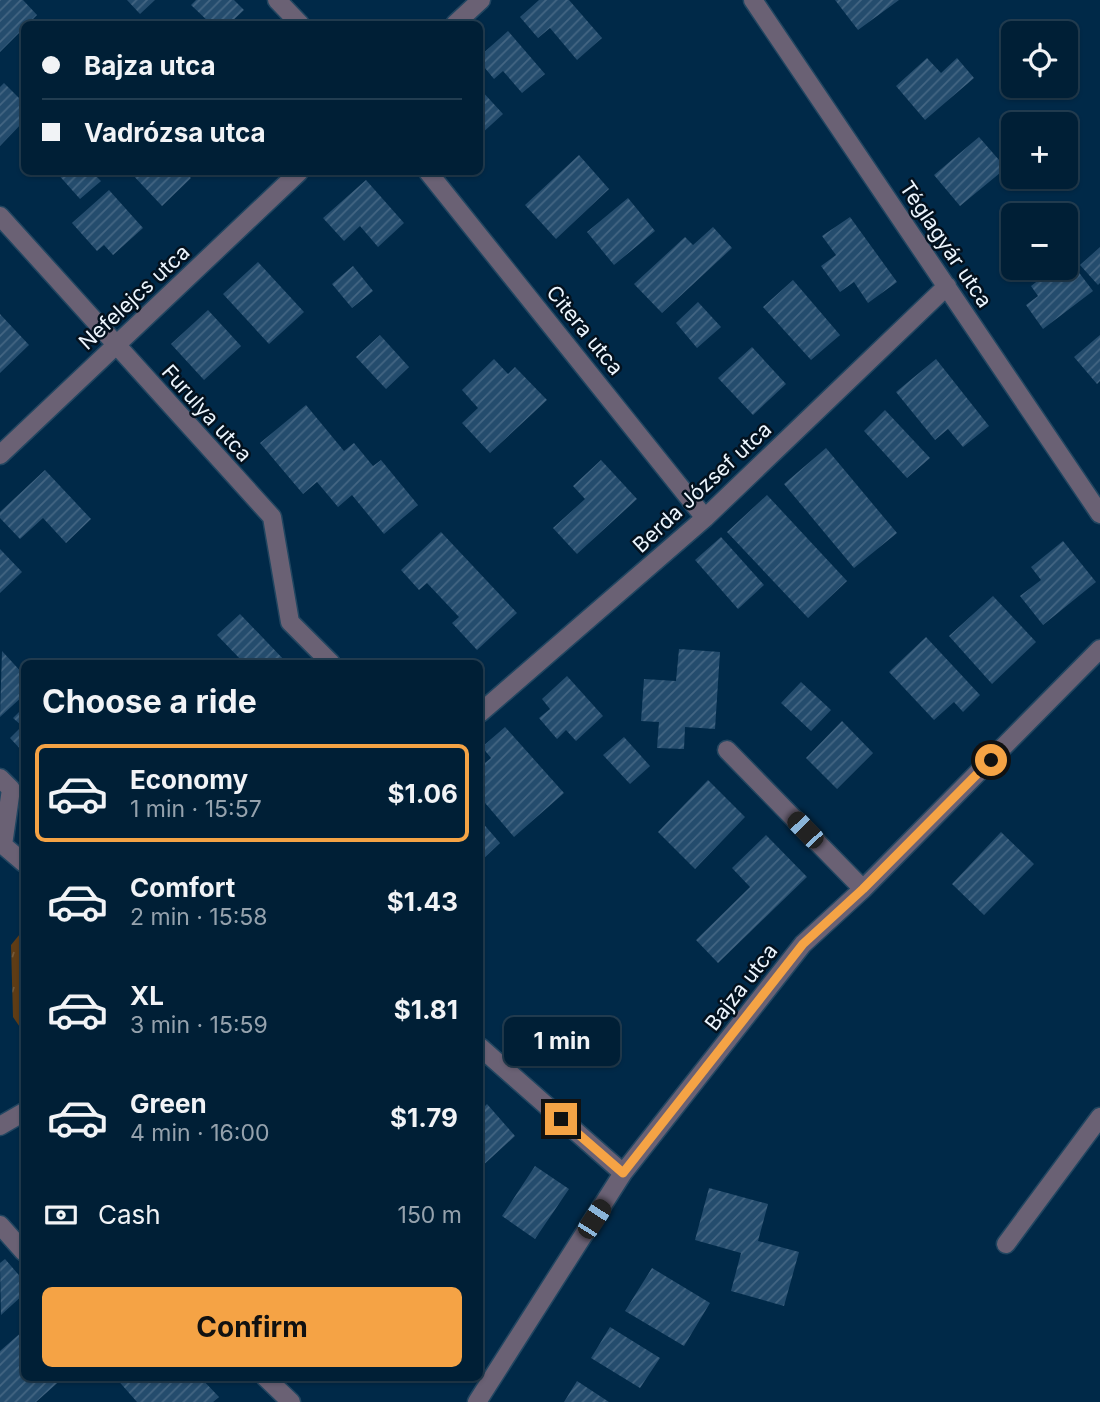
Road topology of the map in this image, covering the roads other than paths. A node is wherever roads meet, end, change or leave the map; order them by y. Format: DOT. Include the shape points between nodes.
graph roads {
  1 [pos="278,0"];
  2 [pos="481,0"];
  3 [pos="753,0"];
  4 [pos="297,21"];
  5 [pos="458,21"];
  6 [pos="296,175"];
  7 [pos="430,175"];
  8 [pos="0,216"];
  9 [pos="947,286"];
  10 [pos="115,346"];
  11 [pos="0,455"];
  12 [pos="1100,514"];
  13 [pos="705,519"];
  14 [pos="1100,649"];
  15 [pos="328,660"];
  16 [pos="483,710"];
  17 [pos="727,750"];
  18 [pos="0,778"];
  19 [pos="21,860"];
  20 [pos="863,889"];
  21 [pos="483,1050"];
  22 [pos="21,1114"];
  23 [pos="1100,1116"];
  24 [pos="0,1126"];
  25 [pos="623,1173"];
  26 [pos="0,1225"];
  27 [pos="1006,1244"];
  28 [pos="21,1249"];
  29 [pos="269,1381"];
  30 [pos="291,1402"];
  31 [pos="477,1402"];
  1 -- 4 [label="street"];
  2 -- 5 [label="street"];
  3 -- 9 [label="street, Téglagyár utca"];
  6 -- 10 [label="street, Nefelejcs utca"];
  7 -- 13 [label="street, Citera utca"];
  8 -- 10 [label="street, Furulya utca"];
  9 -- 12 [label="street, Téglagyár utca"];
  9 -- 13 [label="street, Berda József utca"];
  10 -- 11 [label="street, Nefelejcs utca"];
  10 -- 15 [label="street, Furulya utca" via="272,517 290,622"];
  13 -- 16 [label="street, Berda József utca"];
  14 -- 20 [label="street, Bajza utca"];
  17 -- 20 [label="street"];
  18 -- 19 [label="street" via="11,789 3,845"];
  20 -- 25 [label="street, Bajza utca" via="803,944"];
  21 -- 25 [label="street"];
  22 -- 24 [label="street"];
  23 -- 27 [label="street"];
  25 -- 31 [label="street, Bajza utca"];
  26 -- 28 [label="street"];
  29 -- 30 [label="street"];
}
